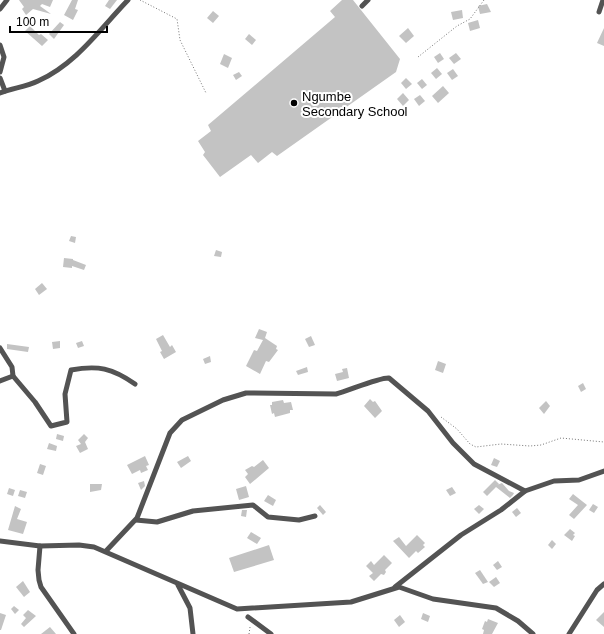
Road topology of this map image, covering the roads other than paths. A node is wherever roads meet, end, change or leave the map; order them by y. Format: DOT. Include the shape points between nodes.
graph roads {
  1 [pos="6,0"];
  2 [pos="128,0"];
  3 [pos="368,0"];
  4 [pos="604,0"];
  5 [pos="362,6"];
  6 [pos="0,8"];
  7 [pos="599,12"];
  8 [pos="0,46"];
  9 [pos="0,72"];
  10 [pos="0,78"];
  11 [pos="3,92"];
  12 [pos="0,348"];
  13 [pos="13,376"];
  14 [pos="0,381"];
  15 [pos="135,384"];
  16 [pos="604,471"];
  17 [pos="525,491"];
  18 [pos="315,516"];
  19 [pos="136,520"];
  20 [pos="0,540"];
  21 [pos="40,546"];
  22 [pos="106,551"];
  23 [pos="604,584"];
  24 [pos="178,585"];
  25 [pos="395,587"];
  26 [pos="248,617"];
  27 [pos="530,633"];
  28 [pos="74,634"];
  29 [pos="193,634"];
  30 [pos="271,634"];
  31 [pos="569,634"];
  1 -- 6 [label="street"];
  2 -- 11 [label="street" via="61,68 38,81"];
  3 -- 5 [label="street"];
  4 -- 7 [label="street"];
  8 -- 9 [label="street" via="4,57"];
  10 -- 11 [label="street"];
  12 -- 13 [label="street" via="12,367"];
  13 -- 14 [label="street"];
  13 -- 15 [label="street" via="51,426 67,422 65,394 71,370 91,367 119,373"];
  16 -- 17 [label="street" via="579,480 554,481"];
  17 -- 19 [label="street" via="474,464 448,437 428,410 385,378 336,394 246,393 223,400 182,420 170,433"];
  17 -- 25 [label="street" via="456,539"];
  18 -- 19 [label="street" via="299,520 268,517 253,505 193,511 157,522"];
  19 -- 22 [label="street"];
  20 -- 21 [label="street"];
  21 -- 22 [label="street" via="79,545"];
  21 -- 28 [label="street" via="41,587"];
  22 -- 24 [label="street"];
  23 -- 31 [label="street" via="597,590"];
  24 -- 25 [label="street" via="230,608 244,609 351,602"];
  24 -- 29 [label="street" via="190,608"];
  25 -- 27 [label="street" via="452,603 496,608 518,620"];
  26 -- 30 [label="street"];
}
